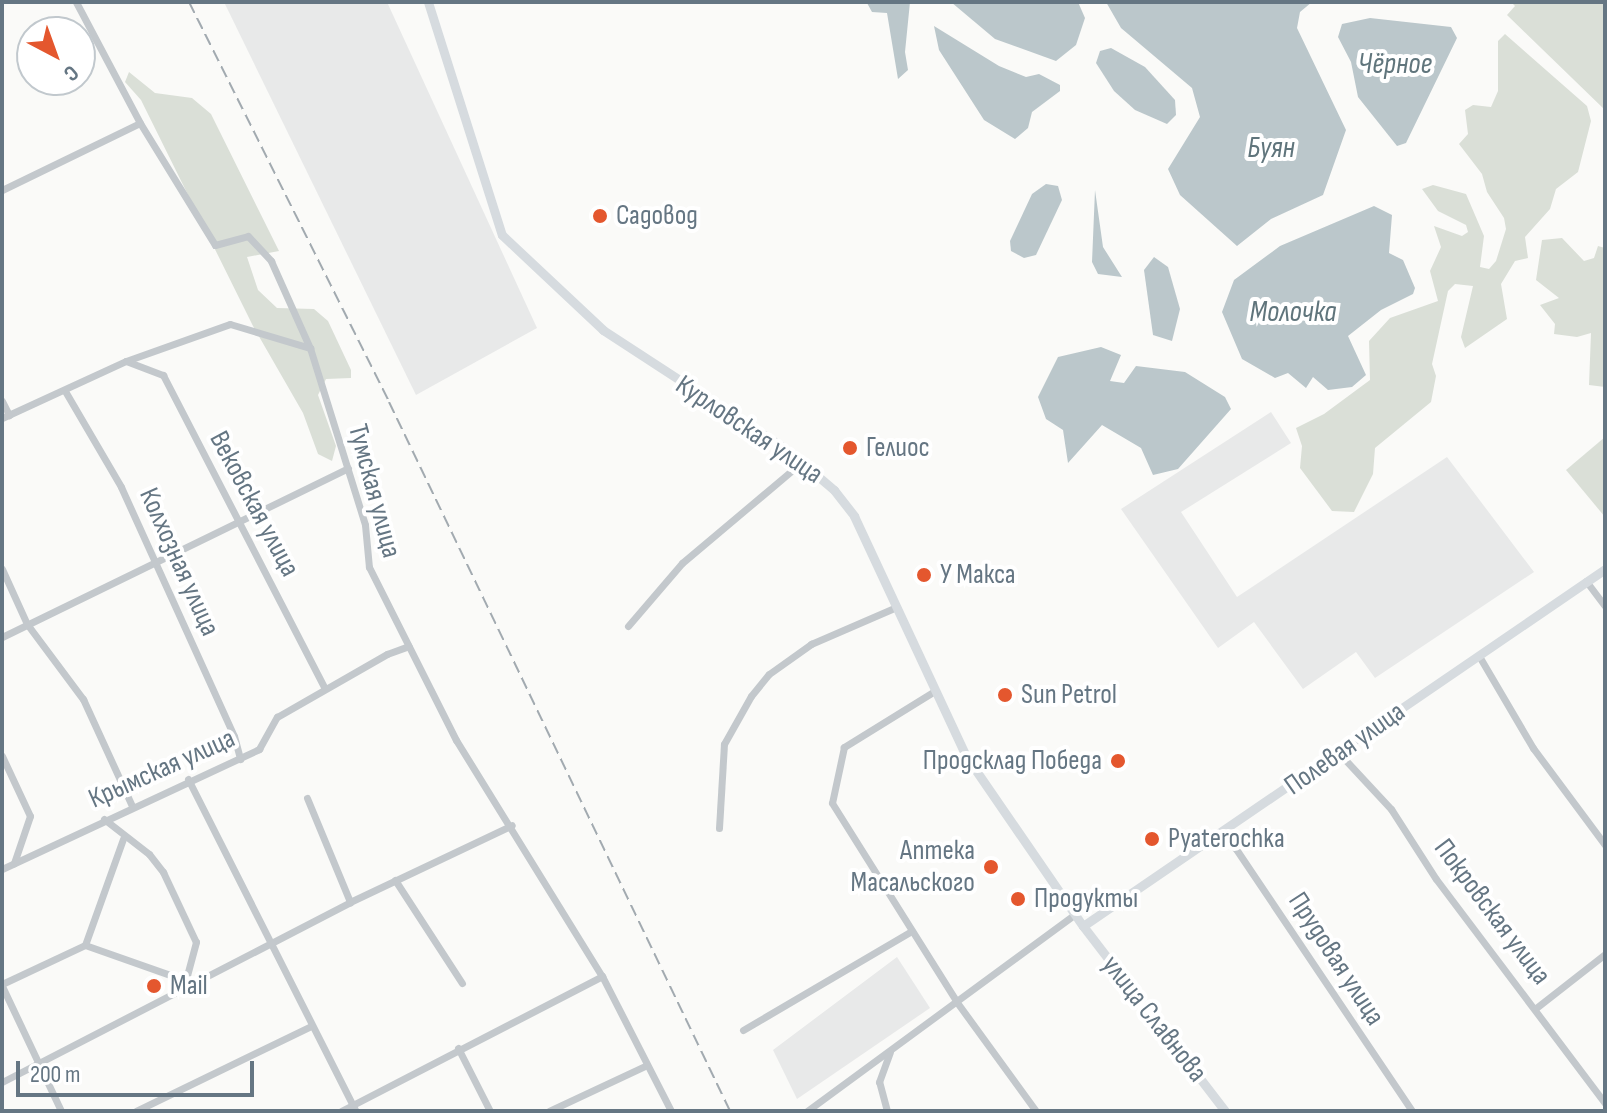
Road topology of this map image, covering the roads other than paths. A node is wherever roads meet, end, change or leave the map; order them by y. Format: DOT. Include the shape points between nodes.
graph roads {
  1 [pos="76,2"];
  2 [pos="428,2"];
  3 [pos="140,123"];
  4 [pos="2,190"];
  5 [pos="310,348"];
  6 [pos="126,361"];
  7 [pos="65,391"];
  8 [pos="2,401"];
  9 [pos="6,416"];
  10 [pos="802,462"];
  11 [pos="348,468"];
  12 [pos="238,524"];
  13 [pos="155,562"];
  14 [pos="2,569"];
  15 [pos="1605,569"];
  16 [pos="1586,581"];
  17 [pos="1605,606"];
  18 [pos="894,608"];
  19 [pos="27,624"];
  20 [pos="628,626"];
  21 [pos="2,637"];
  22 [pos="409,646"];
  23 [pos="1479,656"];
  24 [pos="325,689"];
  25 [pos="933,692"];
  26 [pos="1338,752"];
  27 [pos="2,756"];
  28 [pos="240,759"];
  29 [pos="188,779"];
  30 [pos="307,798"];
  31 [pos="132,806"];
  32 [pos="104,819"];
  33 [pos="512,825"];
  34 [pos="719,828"];
  35 [pos="1221,834"];
  36 [pos="123,839"];
  37 [pos="1605,845"];
  38 [pos="14,863"];
  39 [pos="2,869"];
  40 [pos="395,880"];
  41 [pos="350,902"];
  42 [pos="1075,914"];
  43 [pos="1083,926"];
  44 [pos="910,932"];
  45 [pos="270,943"];
  46 [pos="85,945"];
  47 [pos="1605,954"];
  48 [pos="602,976"];
  49 [pos="186,980"];
  50 [pos="462,983"];
  51 [pos="196,984"];
  52 [pos="2,985"];
  53 [pos="956,1001"];
  54 [pos="1536,1008"];
  55 [pos="311,1026"];
  56 [pos="743,1030"];
  57 [pos="458,1048"];
  58 [pos="890,1052"];
  59 [pos="37,1064"];
  60 [pos="647,1065"];
  61 [pos="2,1082"];
  62 [pos="1605,1103"];
  63 [pos="355,1108"];
  64 [pos="1409,1108"];
  65 [pos="61,1111"];
  66 [pos="136,1111"];
  67 [pos="341,1111"];
  68 [pos="490,1111"];
  69 [pos="549,1111"];
  70 [pos="671,1111"];
  71 [pos="807,1111"];
  72 [pos="887,1111"];
  73 [pos="1036,1111"];
  74 [pos="1225,1111"];
  75 [pos="1398,1111"];
  1 -- 3 [label="street, Тумская улица"];
  2 -- 10 [label="main road, Курловская улица" via="482,187 511,247 603,330"];
  3 -- 4 [label="street"];
  3 -- 5 [label="street, Тумская улица" via="215,245 248,236 271,261"];
  5 -- 6 [label="street" via="230,324"];
  5 -- 11 [label="street, Тумская улица"];
  6 -- 7 [label="street"];
  6 -- 12 [label="street, Вековская улица" via="163,375"];
  7 -- 9 [label="street"];
  7 -- 13 [label="street, Колхозная улица" via="121,487"];
  8 -- 9 [label="street"];
  10 -- 18 [label="main road, Курловская улица" via="854,516"];
  10 -- 20 [label="street" via="702,545"];
  11 -- 12 [label="street"];
  11 -- 22 [label="street, Тумская улица" via="365,525 369,567"];
  12 -- 13 [label="street"];
  12 -- 24 [label="street, Вековская улица"];
  13 -- 19 [label="street"];
  13 -- 28 [label="street, Колхозная улица"];
  14 -- 19 [label="street"];
  15 -- 16 [label="main road, Полевая улица"];
  16 -- 17 [label="street"];
  16 -- 23 [label="main road, Полевая улица"];
  18 -- 25 [label="main road, Курловская улица"];
  18 -- 34 [label="street" via="811,644 769,674 751,696 724,744"];
  19 -- 21 [label="street"];
  19 -- 31 [label="street" via="83,699"];
  22 -- 24 [label="street, Крымская улица"];
  22 -- 33 [label="street, Тумская улица" via="456,740"];
  23 -- 26 [label="main road, Полевая улица"];
  23 -- 37 [label="street" via="1533,748"];
  24 -- 28 [label="street, Крымская улица" via="277,717 259,749"];
  25 -- 42 [label="main road, Курловская улица" via="966,756"];
  25 -- 44 [label="street" via="844,747 832,803"];
  26 -- 35 [label="main road, Полевая улица"];
  26 -- 54 [label="street, Покровская улица" via="1391,809 1436,879"];
  27 -- 38 [label="street" via="30,816"];
  28 -- 29 [label="street, Крымская улица"];
  29 -- 31 [label="street, Крымская улица"];
  29 -- 45 [label="street"];
  30 -- 41 [label="street"];
  31 -- 32 [label="street, Крымская улица"];
  32 -- 36 [label="street"];
  32 -- 38 [label="street, Крымская улица"];
  33 -- 40 [label="street"];
  33 -- 48 [label="street, Тумская улица"];
  35 -- 43 [label="main road, Полевая улица"];
  35 -- 64 [label="street, Прудовая улица" via="1254,874"];
  36 -- 46 [label="street"];
  36 -- 49 [label="street" via="149,854 163,872 196,942"];
  38 -- 39 [label="street, Крымская улица"];
  40 -- 41 [label="street"];
  40 -- 50 [label="street"];
  41 -- 45 [label="street"];
  42 -- 43 [label="main road, Курловская улица"];
  42 -- 53 [label="street"];
  43 -- 74 [label="main road, улица Славнова"];
  44 -- 53 [label="street"];
  44 -- 56 [label="street"];
  45 -- 51 [label="street"];
  45 -- 55 [label="street"];
  46 -- 49 [label="street"];
  46 -- 52 [label="street"];
  47 -- 54 [label="street"];
  48 -- 57 [label="street"];
  48 -- 60 [label="street, Тумская улица"];
  49 -- 51 [label="street"];
  51 -- 59 [label="street"];
  52 -- 59 [label="street"];
  53 -- 58 [label="street"];
  53 -- 73 [label="street"];
  54 -- 62 [label="street, Покровская улица"];
  55 -- 63 [label="street"];
  55 -- 66 [label="street"];
  57 -- 63 [label="street"];
  57 -- 68 [label="street"];
  58 -- 71 [label="street"];
  58 -- 72 [label="street" via="879,1082"];
  59 -- 61 [label="street"];
  59 -- 65 [label="street"];
  60 -- 69 [label="street"];
  60 -- 70 [label="street, Тумская улица"];
  63 -- 67 [label="street"];
  64 -- 75 [label="street"];
}
